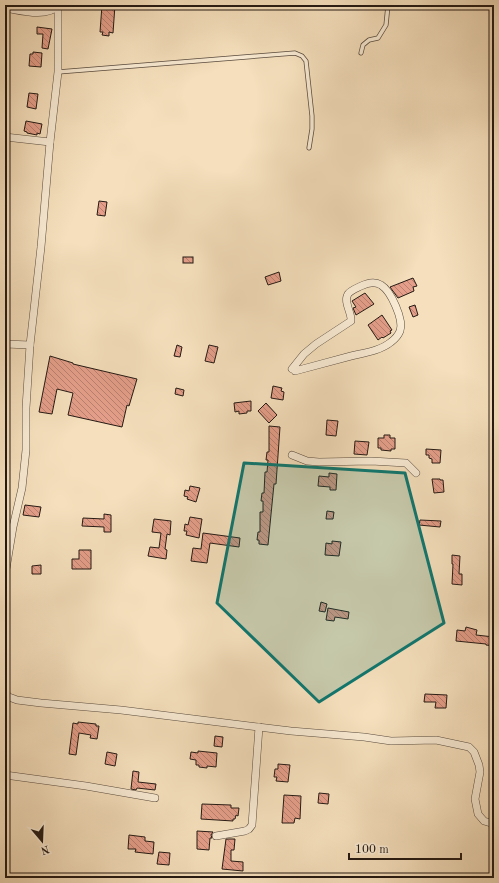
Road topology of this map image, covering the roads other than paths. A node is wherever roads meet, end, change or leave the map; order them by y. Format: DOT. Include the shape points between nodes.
graph roads {
  1 [pos="388,5"];
  2 [pos="59,6"];
  3 [pos="5,8"];
  4 [pos="361,53"];
  5 [pos="58,72"];
  6 [pos="5,137"];
  7 [pos="50,142"];
  8 [pos="309,148"];
  9 [pos="5,344"];
  10 [pos="30,345"];
  11 [pos="293,370"];
  12 [pos="292,455"];
  13 [pos="416,473"];
  14 [pos="5,575"];
  15 [pos="5,693"];
  16 [pos="259,727"];
  17 [pos="5,774"];
  18 [pos="155,798"];
  19 [pos="494,824"];
  20 [pos="216,836"];
  1 -- 4 [label="lane" via="386,25 378,38 363,44"];
  2 -- 3 [label="street" via="48,12 37,13"];
  2 -- 5 [label="street"];
  5 -- 7 [label="street"];
  5 -- 8 [label="lane" via="295,53 306,61 312,123"];
  6 -- 7 [label="street"];
  7 -- 10 [label="street"];
  9 -- 10 [label="street"];
  10 -- 14 [label="street" via="22,488 12,527"];
  11 -- 11 [label="street" via="389,344 401,330 401,320 387,290 381,285 366,283 348,294 351,321 304,354"];
  12 -- 13 [label="street" via="307,461 319,462 406,463"];
  15 -- 16 [label="street" via="9,697 22,700"];
  16 -- 19 [label="street" via="398,742 436,740 469,748 474,752 480,772 475,799 478,814 484,821"];
  16 -- 20 [label="street" via="252,825 245,831"];
  17 -- 18 [label="street"];
}
